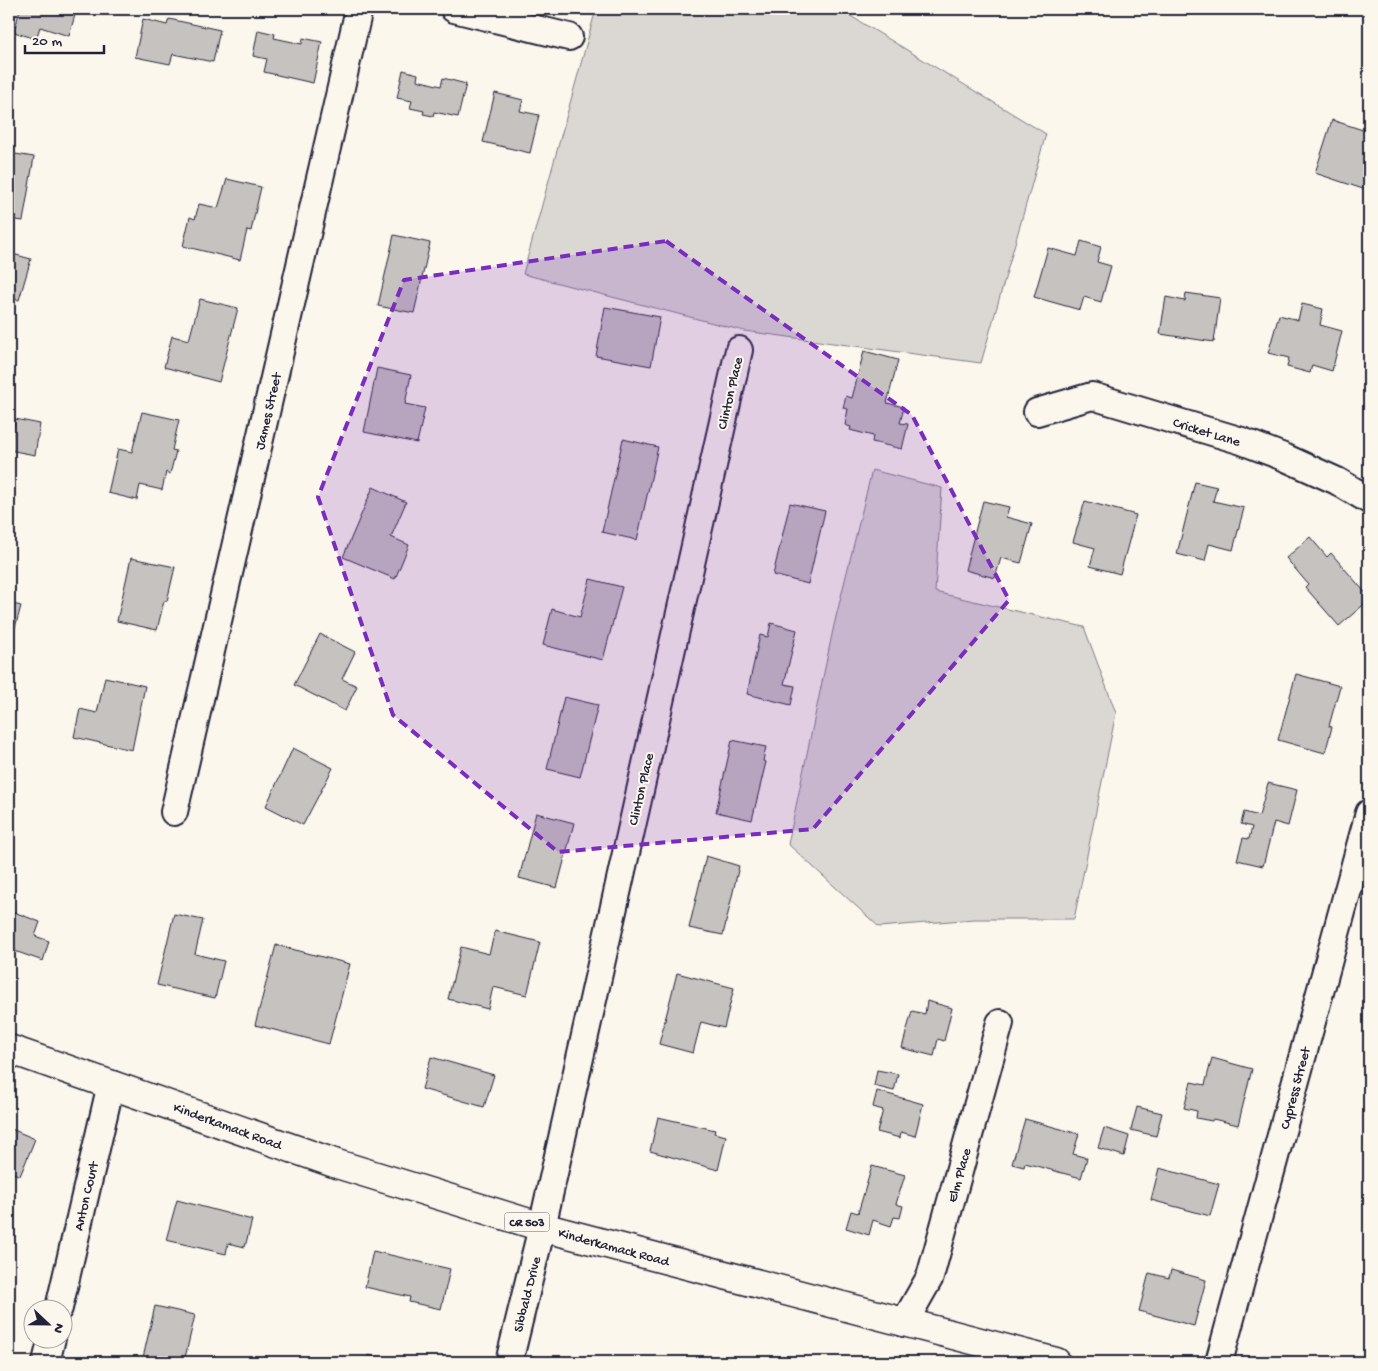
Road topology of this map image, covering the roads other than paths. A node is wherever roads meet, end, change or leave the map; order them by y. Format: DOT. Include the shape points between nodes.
graph roads {
  1 [pos="359,9"];
  2 [pos="454,9"];
  3 [pos="570,38"];
  4 [pos="739,350"];
  5 [pos="1038,412"];
  6 [pos="1369,500"];
  7 [pos="174,812"];
  8 [pos="1369,813"];
  9 [pos="1000,1023"];
  10 [pos="9,1049"];
  11 [pos="111,1084"];
  12 [pos="542,1227"];
  13 [pos="61,1298"];
  14 [pos="904,1323"];
  15 [pos="50,1348"];
  16 [pos="46,1362"];
  17 [pos="509,1362"];
  18 [pos="1056,1362"];
  19 [pos="1219,1362"];
  1 -- 7 [label="street, James Street"];
  2 -- 3 [label="street"];
  4 -- 12 [label="street, Clinton Place"];
  5 -- 6 [label="street, Cricket Lane" via="1092,396 1242,441 1337,481"];
  8 -- 19 [label="street, Cypress Street"];
  9 -- 14 [label="street, Elm Place" via="930,1277"];
  10 -- 11 [label="main road, Kinderkamack Road / CR 503"];
  11 -- 12 [label="main road, Kinderkamack Road / CR 503" via="337,1164"];
  11 -- 13 [label="street, Anton Court"];
  12 -- 14 [label="main road, Kinderkamack Road / CR 503"];
  12 -- 17 [label="street, Sibbald Drive"];
  14 -- 18 [label="main road, Kinderkamack Road / CR 503"];
  15 -- 16 [label="street"];
}
